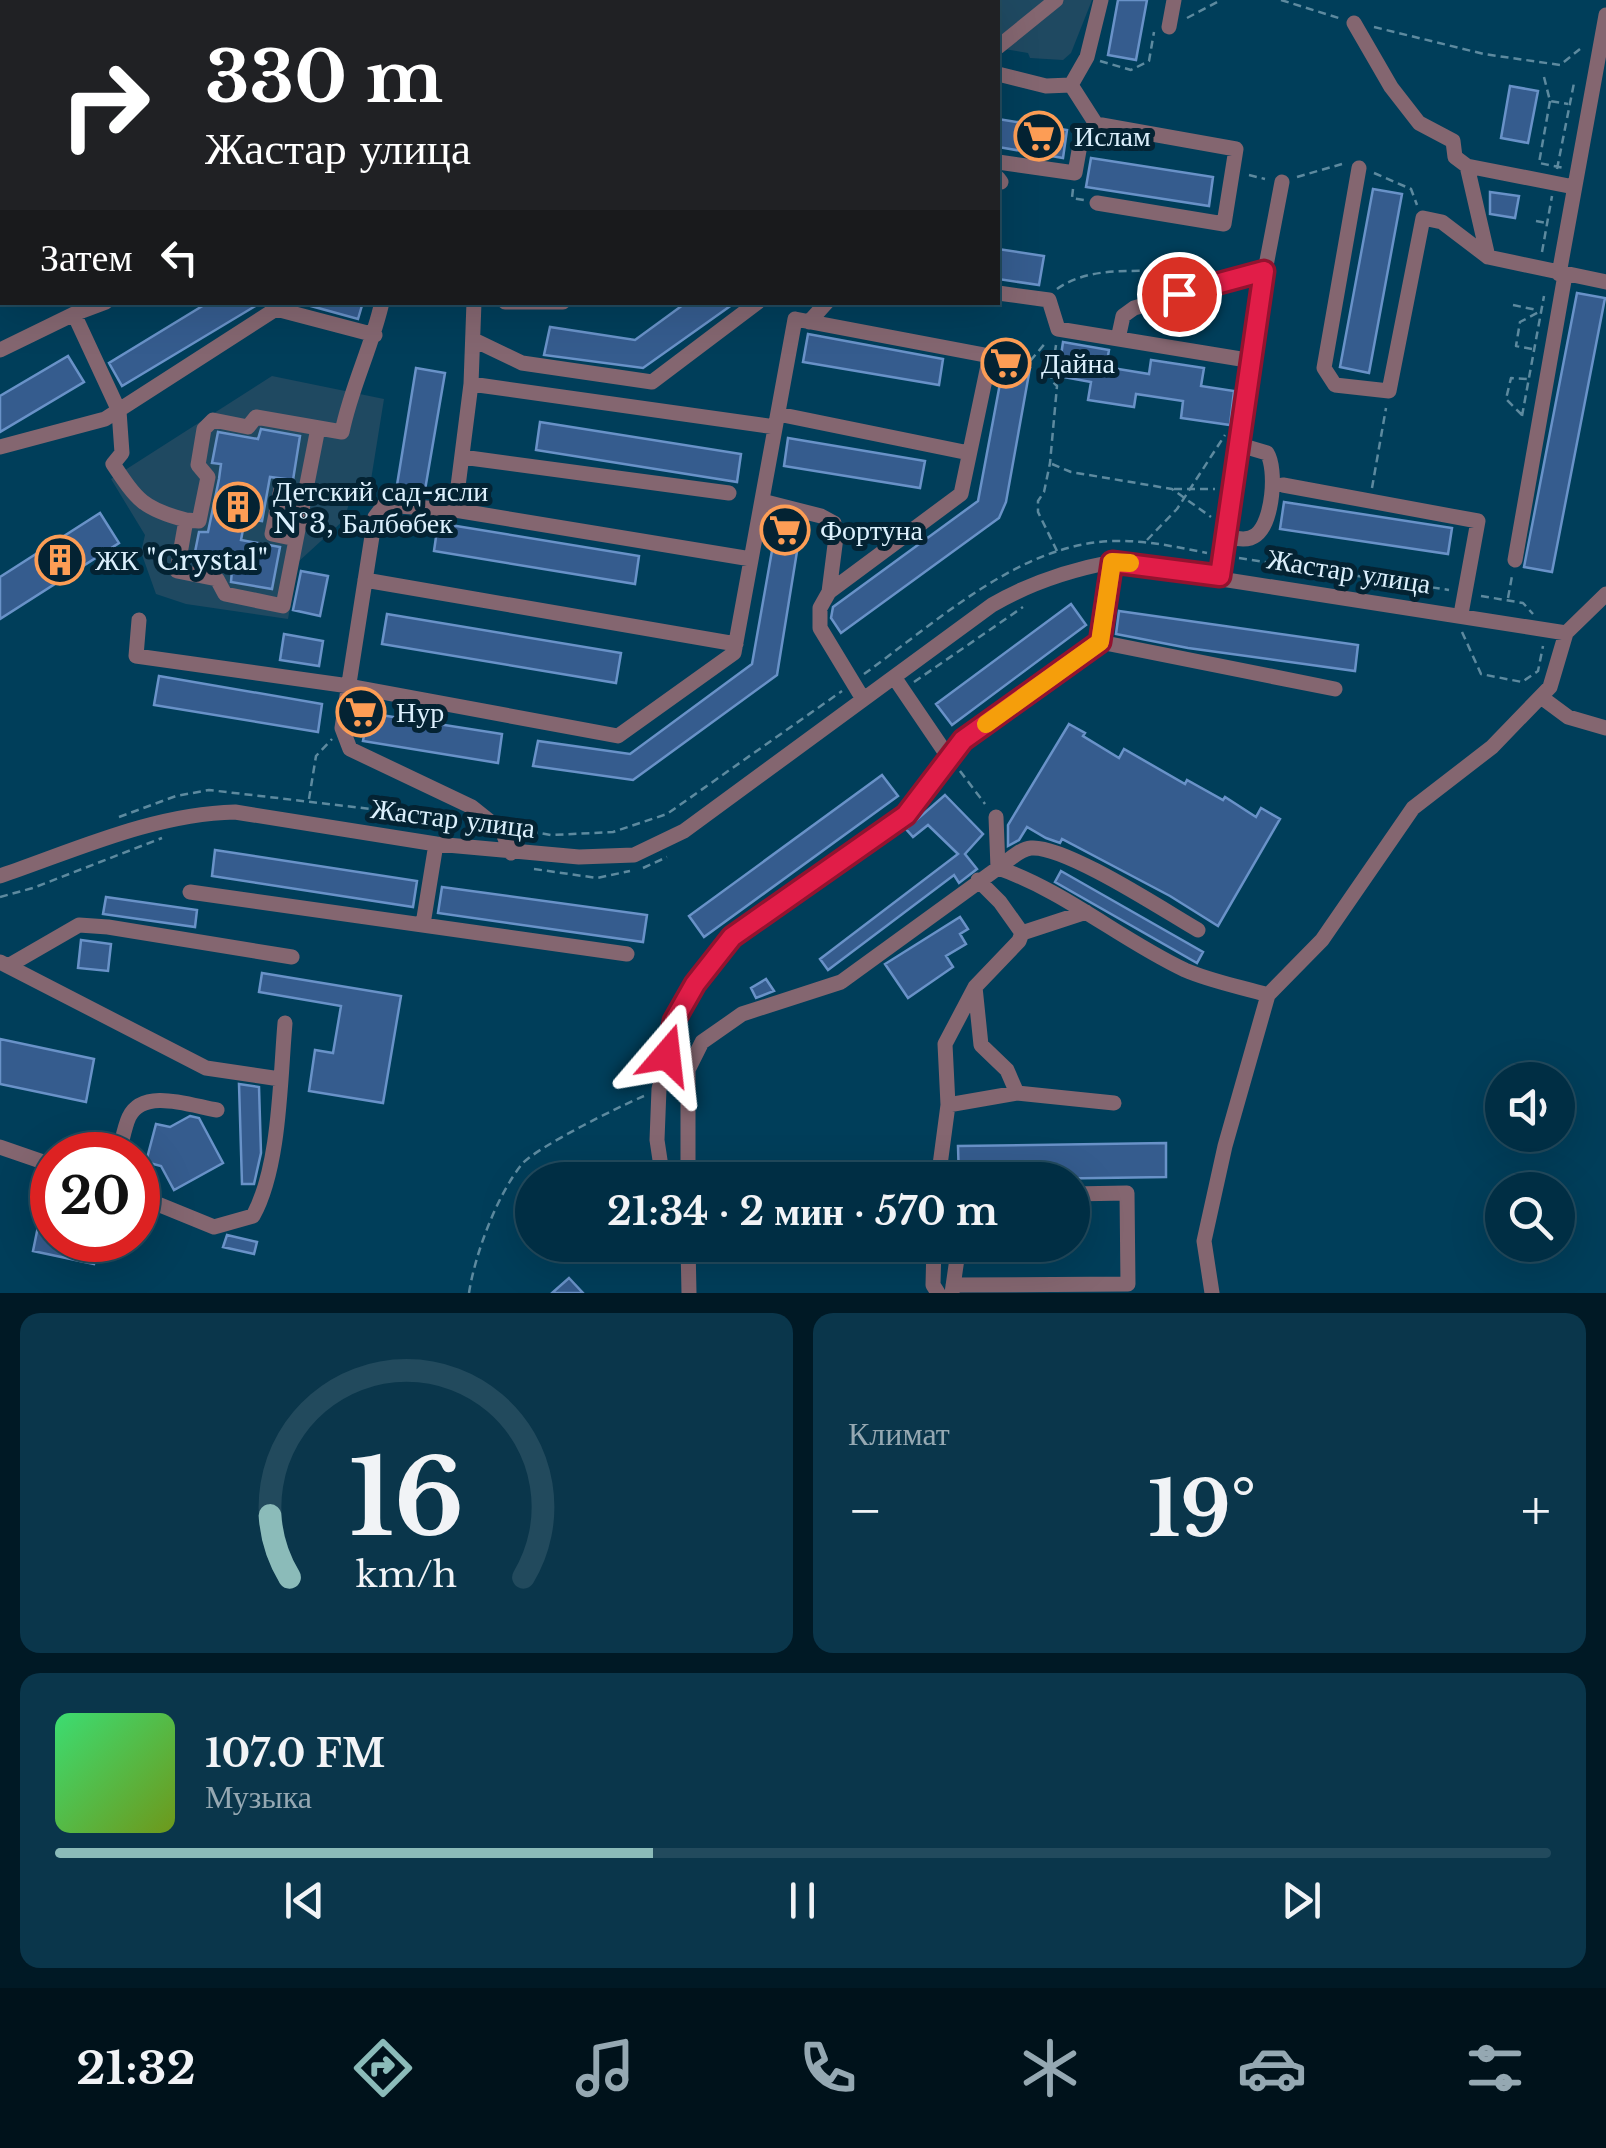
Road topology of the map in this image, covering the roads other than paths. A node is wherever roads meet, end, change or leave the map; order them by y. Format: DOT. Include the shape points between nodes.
graph roads {
  1 [pos="1056,0"];
  2 [pos="1101,0"];
  3 [pos="1174,0"];
  4 [pos="1606,15"];
  5 [pos="1354,22"];
  6 [pos="1169,28"];
  7 [pos="1000,45"];
  8 [pos="1000,74"];
  9 [pos="1071,85"];
  10 [pos="1096,124"];
  11 [pos="1000,162"];
  12 [pos="1467,166"];
  13 [pos="1359,168"];
  14 [pos="1576,178"];
  15 [pos="1282,182"];
  16 [pos="1097,202"];
  17 [pos="1488,257"];
  18 [pos="1264,271"];
  19 [pos="1562,274"];
  20 [pos="1606,282"];
  21 [pos="1000,292"];
  22 [pos="98,305"];
  23 [pos="381,305"];
  24 [pos="474,305"];
  25 [pos="754,305"];
  26 [pos="824,305"];
  27 [pos="74,314"];
  28 [pos="810,322"];
  29 [pos="374,335"];
  30 [pos="1118,339"];
  31 [pos="474,340"];
  32 [pos="0,350"];
  33 [pos="1253,361"];
  34 [pos="470,384"];
  35 [pos="119,411"];
  36 [pos="776,421"];
  37 [pos="318,428"];
  38 [pos="1240,445"];
  39 [pos="0,447"];
  40 [pos="969,454"];
  41 [pos="462,457"];
  42 [pos="1283,485"];
  43 [pos="305,494"];
  44 [pos="728,494"];
  45 [pos="762,502"];
  46 [pos="454,510"];
  47 [pos="186,520"];
  48 [pos="1226,533"];
  49 [pos="296,539"];
  50 [pos="751,560"];
  51 [pos="1515,560"];
  52 [pos="1112,562"];
  53 [pos="1220,576"];
  54 [pos="366,580"];
  55 [pos="829,592"];
  56 [pos="1606,594"];
  57 [pos="1462,614"];
  58 [pos="138,620"];
  59 [pos="1566,633"];
  60 [pos="1100,642"];
  61 [pos="736,644"];
  62 [pos="894,677"];
  63 [pos="349,686"];
  64 [pos="1335,689"];
  65 [pos="1541,697"];
  66 [pos="863,699"];
  67 [pos="1606,728"];
  68 [pos="950,758"];
  69 [pos="996,817"];
  70 [pos="436,844"];
  71 [pos="510,853"];
  72 [pos="998,868"];
  73 [pos="0,876"];
  74 [pos="978,880"];
  75 [pos="190,892"];
  76 [pos="1086,912"];
  77 [pos="423,924"];
  78 [pos="1198,930"];
  79 [pos="1022,933"];
  80 [pos="627,954"];
  81 [pos="292,956"];
  82 [pos="4,964"];
  83 [pos="974,988"];
  84 [pos="1268,996"];
  85 [pos="286,1023"];
  86 [pos="280,1079"];
  87 [pos="1018,1093"];
  88 [pos="1114,1103"];
  89 [pos="948,1105"];
  90 [pos="217,1110"];
  91 [pos="125,1132"];
  92 [pos="0,1148"];
  93 [pos="30,1158"];
  94 [pos="661,1162"];
  95 [pos="688,1162"];
  96 [pos="940,1162"];
  97 [pos="1090,1194"];
  98 [pos="160,1205"];
  99 [pos="688,1262"];
  100 [pos="934,1262"];
  101 [pos="955,1262"];
  102 [pos="948,1290"];
  103 [pos="689,1293"];
  104 [pos="1212,1293"];
  1 -- 7 [label="street"];
  2 -- 9 [label="street" via="1087,57"];
  3 -- 6 [label="street"];
  4 -- 14 [label="street"];
  5 -- 12 [label="street" via="1419,123 1452,141 1455,157"];
  8 -- 9 [label="street"];
  9 -- 10 [label="street"];
  10 -- 11 [label="street" via="1080,144 1074,172"];
  10 -- 16 [label="street" via="1236,149 1224,224"];
  12 -- 14 [label="street"];
  12 -- 17 [label="street"];
  13 -- 17 [label="street" via="1324,368 1336,385 1389,392 1423,218 1442,222"];
  14 -- 19 [label="street"];
  15 -- 18 [label="street"];
  17 -- 19 [label="street"];
  18 -- 30 [label="street" via="1134,308 1123,316"];
  18 -- 33 [label="street"];
  19 -- 20 [label="street"];
  19 -- 51 [label="street"];
  21 -- 30 [label="street" via="1049,300 1058,328"];
  22 -- 27 [label="street"];
  23 -- 29 [label="street"];
  24 -- 31 [label="street"];
  25 -- 31 [label="street" via="652,382 522,363"];
  26 -- 28 [label="street"];
  27 -- 32 [label="street"];
  27 -- 35 [label="street"];
  28 -- 36 [label="street" via="795,319"];
  28 -- 40 [label="street" via="990,356"];
  29 -- 35 [label="street" via="276,308"];
  29 -- 37 [label="street" via="342,432"];
  30 -- 33 [label="street"];
  31 -- 34 [label="street"];
  33 -- 38 [label="street"];
  34 -- 36 [label="street"];
  34 -- 41 [label="street"];
  35 -- 39 [label="street"];
  35 -- 47 [label="street" via="122,453 113,464 153,512"];
  36 -- 40 [label="street"];
  36 -- 45 [label="street"];
  37 -- 43 [label="street"];
  37 -- 47 [label="street" via="256,416 248,427 213,420 204,429 198,465 208,476 198,521"];
  38 -- 48 [label="street"];
  38 -- 48 [label="street" via="1267,453 1274,464 1272,490 1256,536 1244,540"];
  40 -- 55 [label="street" via="961,494"];
  41 -- 44 [label="street"];
  41 -- 46 [label="street"];
  42 -- 57 [label="street" via="1478,521"];
  43 -- 49 [label="street"];
  43 -- 49 [label="street" via="282,489 272,534"];
  45 -- 50 [label="street"];
  45 -- 55 [label="street" via="834,523"];
  46 -- 50 [label="street"];
  46 -- 54 [label="street" via="384,506 376,517"];
  47 -- 49 [label="street" via="176,571 217,580 225,594 283,606"];
  48 -- 53 [label="street"];
  50 -- 61 [label="street"];
  52 -- 53 [label="street, Жастар улица"];
  52 -- 60 [label="street"];
  52 -- 62 [label="street, Жастар улица" via="1017,590"];
  53 -- 57 [label="street, Жастар улица"];
  54 -- 61 [label="street"];
  54 -- 63 [label="street"];
  55 -- 66 [label="street" via="820,628"];
  56 -- 59 [label="street"];
  57 -- 59 [label="street, Жастар улица"];
  58 -- 63 [label="street" via="136,656"];
  59 -- 65 [label="street"];
  60 -- 64 [label="street"];
  60 -- 68 [label="street" via="963,740"];
  61 -- 63 [label="street" via="734,653 618,736"];
  62 -- 66 [label="street, Жастар улица"];
  62 -- 68 [label="street"];
  63 -- 71 [label="street" via="342,728 350,749 472,808 502,831"];
  65 -- 67 [label="street" via="1568,717"];
  65 -- 84 [label="street" via="1492,747 1414,808 1322,940"];
  66 -- 71 [label="street, Жастар улица" via="684,831 634,855"];
  68 -- 94 [label="street" via="906,815 732,937 695,984 674,1021 660,1089"];
  69 -- 72 [label="street"];
  70 -- 71 [label="street, Жастар улица"];
  70 -- 73 [label="street, Жастар улица" via="234,812 196,813"];
  70 -- 77 [label="street"];
  72 -- 74 [label="street"];
  72 -- 76 [label="street"];
  72 -- 78 [label="street" via="1021,851 1042,850 1090,867"];
  74 -- 79 [label="street"];
  74 -- 95 [label="street" via="842,982 742,1014 702,1042 688,1070"];
  75 -- 77 [label="street"];
  76 -- 79 [label="street"];
  76 -- 84 [label="street" via="1186,970"];
  77 -- 80 [label="street"];
  79 -- 83 [label="street"];
  81 -- 82 [label="street" via="79,925"];
  82 -- 86 [label="street" via="206,1068"];
  83 -- 87 [label="street" via="981,1045"];
  83 -- 89 [label="street" via="945,1044"];
  84 -- 104 [label="street" via="1204,1241"];
  85 -- 86 [label="street"];
  86 -- 98 [label="street" via="264,1195 253,1216 214,1227"];
  87 -- 88 [label="street"];
  87 -- 89 [label="street"];
  89 -- 96 [label="street"];
  90 -- 91 [label="street" via="154,1100 130,1114"];
  92 -- 93 [label="street"];
  97 -- 102 [label="street" via="1127,1193 1128,1284"];
  99 -- 103 [label="street"];
  100 -- 102 [label="street" via="933,1285"];
  101 -- 102 [label="street"];
}
